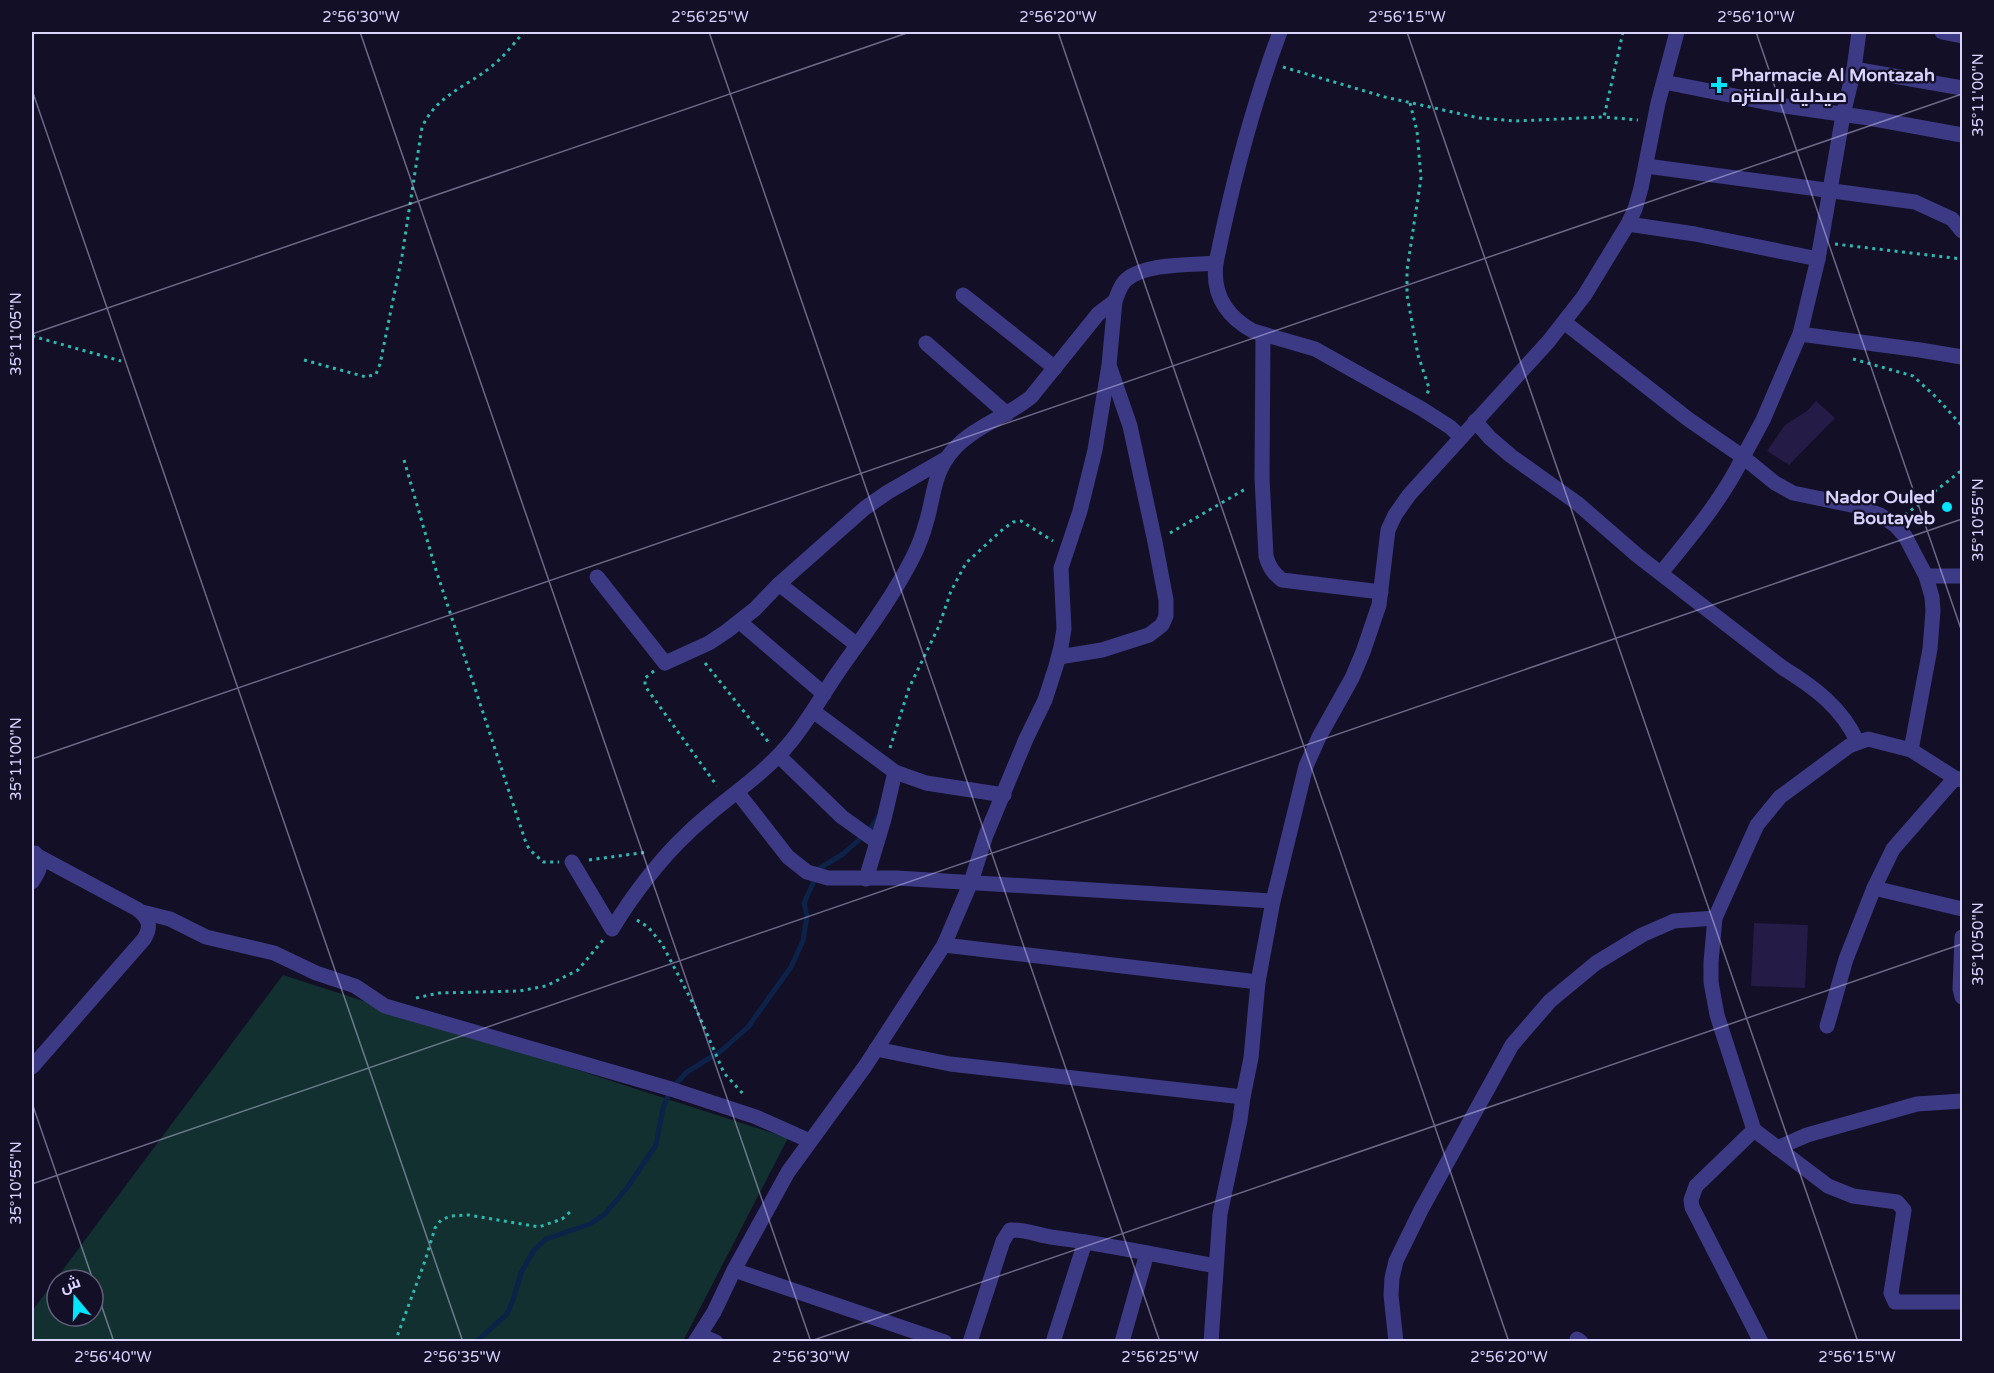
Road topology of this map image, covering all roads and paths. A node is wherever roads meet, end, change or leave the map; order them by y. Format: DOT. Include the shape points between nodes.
graph roads {
  1 [pos="524,32"];
  2 [pos="1280,32"];
  3 [pos="1623,32"];
  4 [pos="1677,32"];
  5 [pos="1859,32"];
  6 [pos="1942,32"];
  7 [pos="1962,36"];
  8 [pos="1268,63"];
  9 [pos="1854,69"];
  10 [pos="1664,82"];
  11 [pos="1962,88"];
  12 [pos="1410,103"];
  13 [pos="1843,115"];
  14 [pos="1604,117"];
  15 [pos="1654,122"];
  16 [pos="1962,135"];
  17 [pos="1646,166"];
  18 [pos="1830,190"];
  19 [pos="1957,219"];
  20 [pos="1628,224"];
  21 [pos="1962,231"];
  22 [pos="1821,243"];
  23 [pos="1818,259"];
  24 [pos="1962,259"];
  25 [pos="1216,263"];
  26 [pos="963,295"];
  27 [pos="1115,301"];
  28 [pos="1564,322"];
  29 [pos="1263,334"];
  30 [pos="1800,334"];
  31 [pos="32,336"];
  32 [pos="926,343"];
  33 [pos="1962,357"];
  34 [pos="1850,358"];
  35 [pos="304,360"];
  36 [pos="121,361"];
  37 [pos="1109,365"];
  38 [pos="1055,368"];
  39 [pos="1422,409"];
  40 [pos="1007,414"];
  41 [pos="1475,421"];
  42 [pos="1962,426"];
  43 [pos="1461,437"];
  44 [pos="1743,457"];
  45 [pos="947,458"];
  46 [pos="404,460"];
  47 [pos="1962,470"];
  48 [pos="1262,478"];
  49 [pos="1895,525"];
  50 [pos="1155,542"];
  51 [pos="1066,550"];
  52 [pos="1661,573"];
  53 [pos="1926,576"];
  54 [pos="1962,576"];
  55 [pos="597,577"];
  56 [pos="779,584"];
  57 [pos="1381,592"];
  58 [pos="740,622"];
  59 [pos="857,645"];
  60 [pos="694,650"];
  61 [pos="1059,657"];
  62 [pos="665,663"];
  63 [pos="824,694"];
  64 [pos="813,711"];
  65 [pos="1857,741"];
  66 [pos="1911,750"];
  67 [pos="779,756"];
  68 [pos="892,770"];
  69 [pos="1959,779"];
  70 [pos="1004,795"];
  71 [pos="733,797"];
  72 [pos="877,842"];
  73 [pos="673,848"];
  74 [pos="35,853"];
  75 [pos="572,862"];
  76 [pos="866,879"];
  77 [pos="32,882"];
  78 [pos="971,882"];
  79 [pos="1874,888"];
  80 [pos="1273,901"];
  81 [pos="1962,909"];
  82 [pos="623,910"];
  83 [pos="142,912"];
  84 [pos="1715,918"];
  85 [pos="612,929"];
  86 [pos="1962,937"];
  87 [pos="944,945"];
  88 [pos="1258,982"];
  89 [pos="1962,997"];
  90 [pos="385,1006"];
  91 [pos="1827,1026"];
  92 [pos="876,1049"];
  93 [pos="32,1067"];
  94 [pos="1243,1097"];
  95 [pos="1962,1101"];
  96 [pos="756,1117"];
  97 [pos="1754,1130"];
  98 [pos="810,1141"];
  99 [pos="1777,1148"];
  100 [pos="570,1212"];
  101 [pos="1085,1242"];
  102 [pos="1147,1253"];
  103 [pos="1216,1266"];
  104 [pos="734,1270"];
  105 [pos="1962,1302"];
  106 [pos="698,1338"];
  107 [pos="395,1341"];
  108 [pos="716,1341"];
  109 [pos="945,1341"];
  110 [pos="970,1341"];
  111 [pos="1053,1341"];
  112 [pos="1122,1341"];
  113 [pos="1211,1341"];
  114 [pos="1396,1341"];
  115 [pos="1761,1341"];
  1 -- 35 [label="path" via="493,66 440,100 422,127 402,256 376,374 366,377"];
  2 -- 8 [label="street"];
  3 -- 14 [label="path"];
  4 -- 10 [label="street"];
  5 -- 9 [label="street"];
  6 -- 7 [label="street"];
  8 -- 12 [label="path"];
  8 -- 25 [label="street" via="1240,151"];
  9 -- 11 [label="street"];
  9 -- 13 [label="street"];
  10 -- 13 [label="street"];
  10 -- 15 [label="street"];
  12 -- 14 [label="path" via="1479,118 1515,121"];
  12 -- 39 [label="path" via="1421,178 1407,295 1418,355 1429,388"];
  13 -- 16 [label="street"];
  13 -- 18 [label="street"];
  14 -- 15 [label="path"];
  15 -- 17 [label="street"];
  17 -- 18 [label="street"];
  17 -- 20 [label="street"];
  18 -- 19 [label="street" via="1915,202"];
  18 -- 22 [label="street"];
  19 -- 21 [label="street"];
  20 -- 23 [label="street"];
  20 -- 28 [label="street"];
  22 -- 23 [label="street"];
  22 -- 24 [label="path"];
  23 -- 30 [label="street"];
  25 -- 27 [label="street" via="1159,268 1134,275 1123,284"];
  25 -- 29 [label="street" via="1214,277 1223,304 1245,326"];
  26 -- 38 [label="street"];
  27 -- 37 [label="street"];
  27 -- 38 [label="street" via="1098,314"];
  28 -- 41 [label="street"];
  28 -- 44 [label="street"];
  29 -- 39 [label="street" via="1315,349"];
  29 -- 48 [label="street"];
  30 -- 33 [label="street"];
  30 -- 44 [label="street"];
  31 -- 36 [label="path"];
  32 -- 40 [label="street"];
  34 -- 42 [label="path" via="1913,376"];
  37 -- 50 [label="street" via="1130,426"];
  37 -- 51 [label="street" via="1095,450"];
  38 -- 40 [label="street" via="1031,397"];
  39 -- 43 [label="street"];
  40 -- 45 [label="street" via="968,437"];
  41 -- 43 [label="street"];
  41 -- 52 [label="street" via="1511,456 1577,503"];
  43 -- 57 [label="street" via="1395,515 1388,530"];
  44 -- 49 [label="street" via="1793,493 1856,506"];
  44 -- 52 [label="street" via="1712,509"];
  45 -- 56 [label="street" via="865,508"];
  45 -- 59 [label="street" via="938,474 914,556"];
  46 -- 75 [label="path" via="525,840 543,862"];
  47 -- 49 [label="path"];
  48 -- 50 [label="path"];
  48 -- 57 [label="street" via="1266,556 1274,575 1295,583"];
  49 -- 53 [label="street"];
  50 -- 61 [label="street" via="1166,600 1162,625 1149,635 1102,650"];
  51 -- 61 [label="street" via="1061,568 1064,629"];
  51 -- 68 [label="path" via="1021,521 1013,522 966,563 909,688 889,753"];
  52 -- 65 [label="street" via="1820,694 1846,719"];
  53 -- 54 [label="street"];
  53 -- 66 [label="street" via="1933,623"];
  55 -- 62 [label="street"];
  56 -- 58 [label="street"];
  56 -- 59 [label="street"];
  57 -- 80 [label="street" via="1352,678 1306,766"];
  58 -- 60 [label="street"];
  58 -- 63 [label="street"];
  59 -- 63 [label="street"];
  60 -- 62 [label="street"];
  60 -- 67 [label="path"];
  61 -- 70 [label="street"];
  62 -- 71 [label="path" via="645,678 645,686"];
  63 -- 64 [label="street"];
  64 -- 67 [label="street"];
  64 -- 68 [label="street"];
  65 -- 66 [label="street" via="1868,739"];
  65 -- 84 [label="street" via="1780,796 1765,813"];
  66 -- 69 [label="street"];
  67 -- 71 [label="street"];
  67 -- 72 [label="street" via="842,817"];
  68 -- 70 [label="street" via="926,783"];
  68 -- 72 [label="street"];
  69 -- 79 [label="street" via="1893,849"];
  70 -- 78 [label="street"];
  71 -- 73 [label="street"];
  71 -- 76 [label="street" via="807,872 828,878"];
  72 -- 76 [label="street"];
  73 -- 75 [label="path"];
  73 -- 82 [label="street"];
  74 -- 77 [label="street" via="41,865"];
  74 -- 83 [label="street"];
  75 -- 85 [label="street"];
  76 -- 78 [label="street"];
  78 -- 80 [label="street"];
  78 -- 87 [label="street"];
  79 -- 81 [label="street"];
  79 -- 91 [label="street" via="1846,959"];
  80 -- 88 [label="street"];
  82 -- 85 [label="street"];
  82 -- 96 [label="path" via="648,927 662,944 724,1073 749,1101"];
  83 -- 90 [label="street" via="170,919 206,937 274,953 355,986"];
  83 -- 93 [label="street" via="149,926 144,939"];
  84 -- 97 [label="street" via="1711,982 1717,1015"];
  84 -- 114 [label="street" via="1674,921 1596,963 1550,1001 1512,1045 1396,1261 1391,1295"];
  85 -- 90 [label="path" via="578,970 546,986 519,991 439,993"];
  86 -- 89 [label="street"];
  87 -- 88 [label="street"];
  87 -- 92 [label="street"];
  88 -- 94 [label="street"];
  90 -- 96 [label="street"];
  92 -- 94 [label="street" via="950,1064"];
  92 -- 98 [label="street"];
  94 -- 103 [label="street" via="1220,1214"];
  95 -- 99 [label="street" via="1917,1104 1807,1135"];
  96 -- 98 [label="street"];
  97 -- 99 [label="street"];
  97 -- 115 [label="street" via="1696,1186 1691,1200"];
  98 -- 104 [label="street" via="788,1172"];
  99 -- 105 [label="street" via="1828,1186 1853,1196 1903,1206 1891,1293 1894,1302"];
  100 -- 107 [label="path" via="539,1227 469,1215 441,1220"];
  101 -- 102 [label="street"];
  101 -- 110 [label="street" via="1018,1230 1007,1233"];
  101 -- 111 [label="street"];
  102 -- 103 [label="street"];
  102 -- 112 [label="street"];
  103 -- 113 [label="street"];
  104 -- 106 [label="street"];
  104 -- 109 [label="street"];
  106 -- 108 [label="street"];
}
